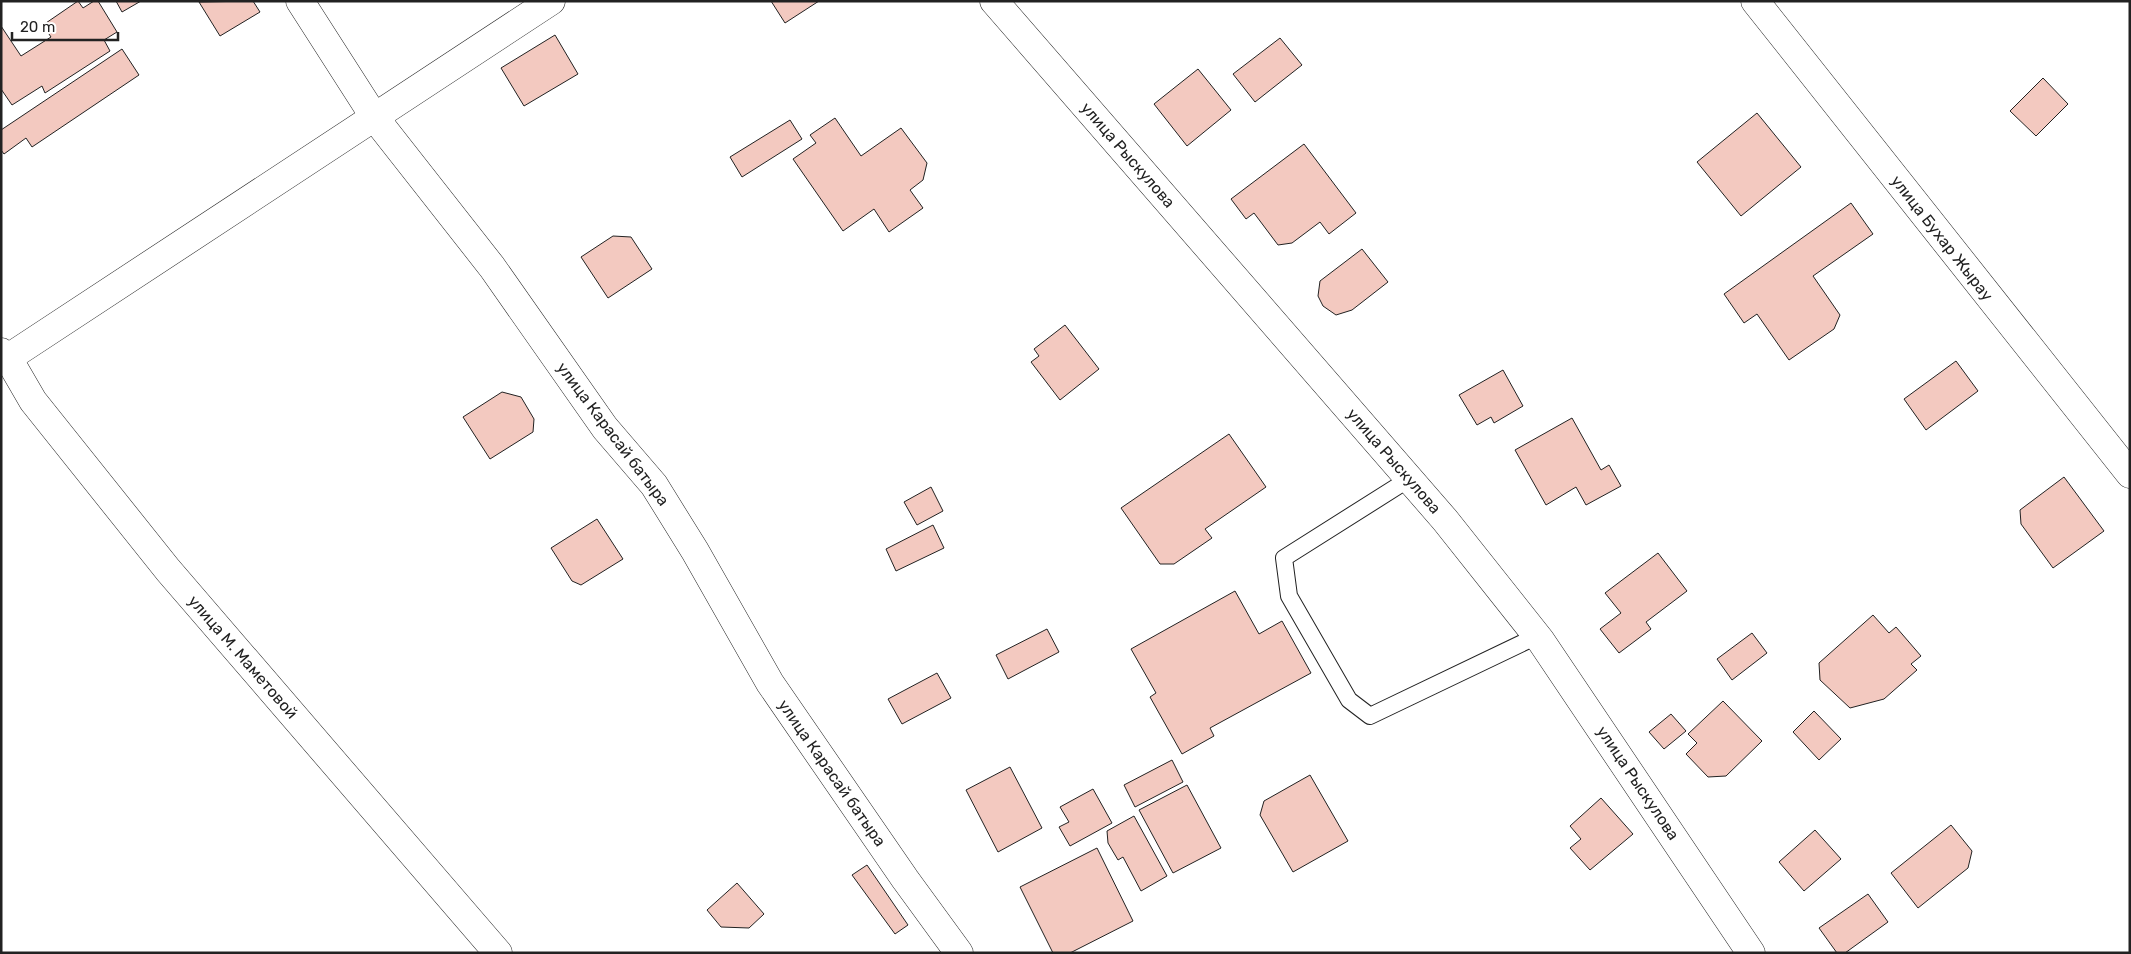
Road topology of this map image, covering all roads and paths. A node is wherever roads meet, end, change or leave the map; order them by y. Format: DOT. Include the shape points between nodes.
graph roads {
  1 [pos="300,1"];
  2 [pos="551,1"];
  3 [pos="994,1"];
  4 [pos="1755,1"];
  5 [pos="375,118"];
  6 [pos="5,355"];
  7 [pos="2130,474"];
  8 [pos="1409,479"];
  9 [pos="1537,636"];
  10 [pos="498,953"];
  11 [pos="959,953"];
  12 [pos="1751,953"];
  1 -- 5 [label="street, улица Карасай батыра"];
  2 -- 5 [label="street"];
  3 -- 8 [label="street, улица Рыскулова"];
  4 -- 7 [label="street, улица Бухар Жырау"];
  5 -- 6 [label="street"];
  5 -- 11 [label="street, улица Карасай батыра" via="492,267 604,428 654,485 770,682"];
  6 -- 10 [label="street, улица М. Маметовой" via="33,401 168,570"];
  8 -- 9 [label="street, улица Рыскулова"];
  8 -- 9 [label="lane" via="1284,558 1289,596 1349,700 1370,716"];
  9 -- 12 [label="street, улица Рыскулова"];
}
